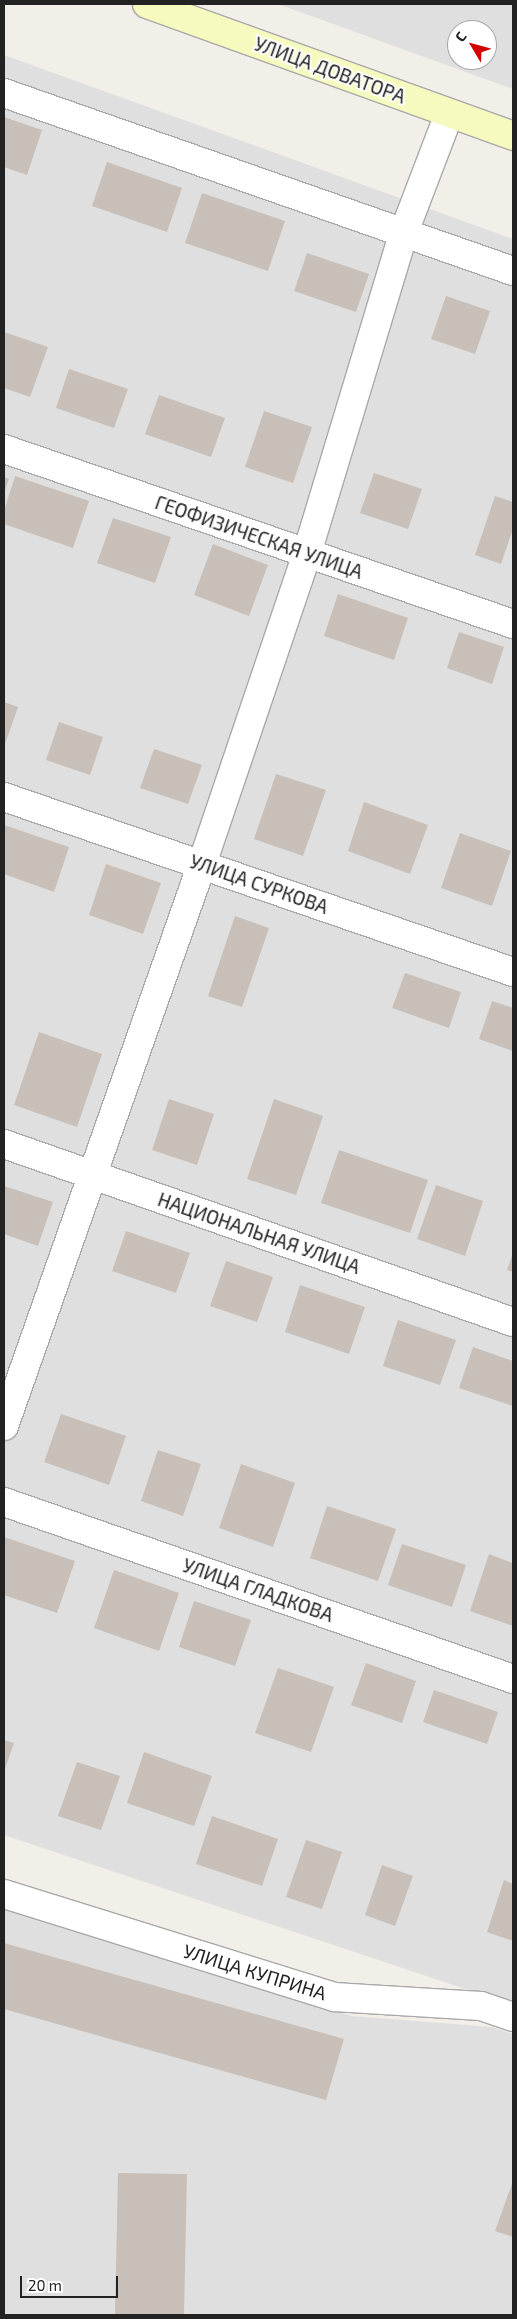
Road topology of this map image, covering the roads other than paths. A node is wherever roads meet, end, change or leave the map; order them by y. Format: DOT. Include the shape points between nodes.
graph roads {
  1 [pos="147,4"];
  2 [pos="4,93"];
  3 [pos="449,114"];
  4 [pos="513,136"];
  5 [pos="404,232"];
  6 [pos="513,271"];
  7 [pos="4,449"];
  8 [pos="307,553"];
  9 [pos="513,624"];
  10 [pos="4,797"];
  11 [pos="202,864"];
  12 [pos="513,972"];
  13 [pos="4,1144"];
  14 [pos="95,1175"];
  15 [pos="513,1322"];
  16 [pos="4,1426"];
  17 [pos="4,1502"];
  18 [pos="513,1679"];
  19 [pos="4,1894"];
  20 [pos="513,2017"];
  1 -- 3 [label="main road, УЛИЦА ДОВАТОРА"];
  2 -- 5 [label="street"];
  3 -- 4 [label="main road, УЛИЦА ДОВАТОРА"];
  3 -- 5 [label="street"];
  5 -- 6 [label="street"];
  5 -- 8 [label="street"];
  7 -- 8 [label="street, ГЕОФИЗИЧЕСКАЯ УЛИЦА"];
  8 -- 9 [label="street, ГЕОФИЗИЧЕСКАЯ УЛИЦА"];
  8 -- 11 [label="street"];
  10 -- 11 [label="street, УЛИЦА СУРКОВА"];
  11 -- 12 [label="street, УЛИЦА СУРКОВА"];
  11 -- 14 [label="street"];
  13 -- 14 [label="street, НАЦИОНАЛЬНАЯ УЛИЦА"];
  14 -- 15 [label="street, НАЦИОНАЛЬНАЯ УЛИЦА"];
  14 -- 16 [label="street"];
  17 -- 18 [label="street, УЛИЦА ГЛАДКОВА"];
  19 -- 20 [label="street, УЛИЦА КУПРИНА" via="334,1997 481,2006"];
}
